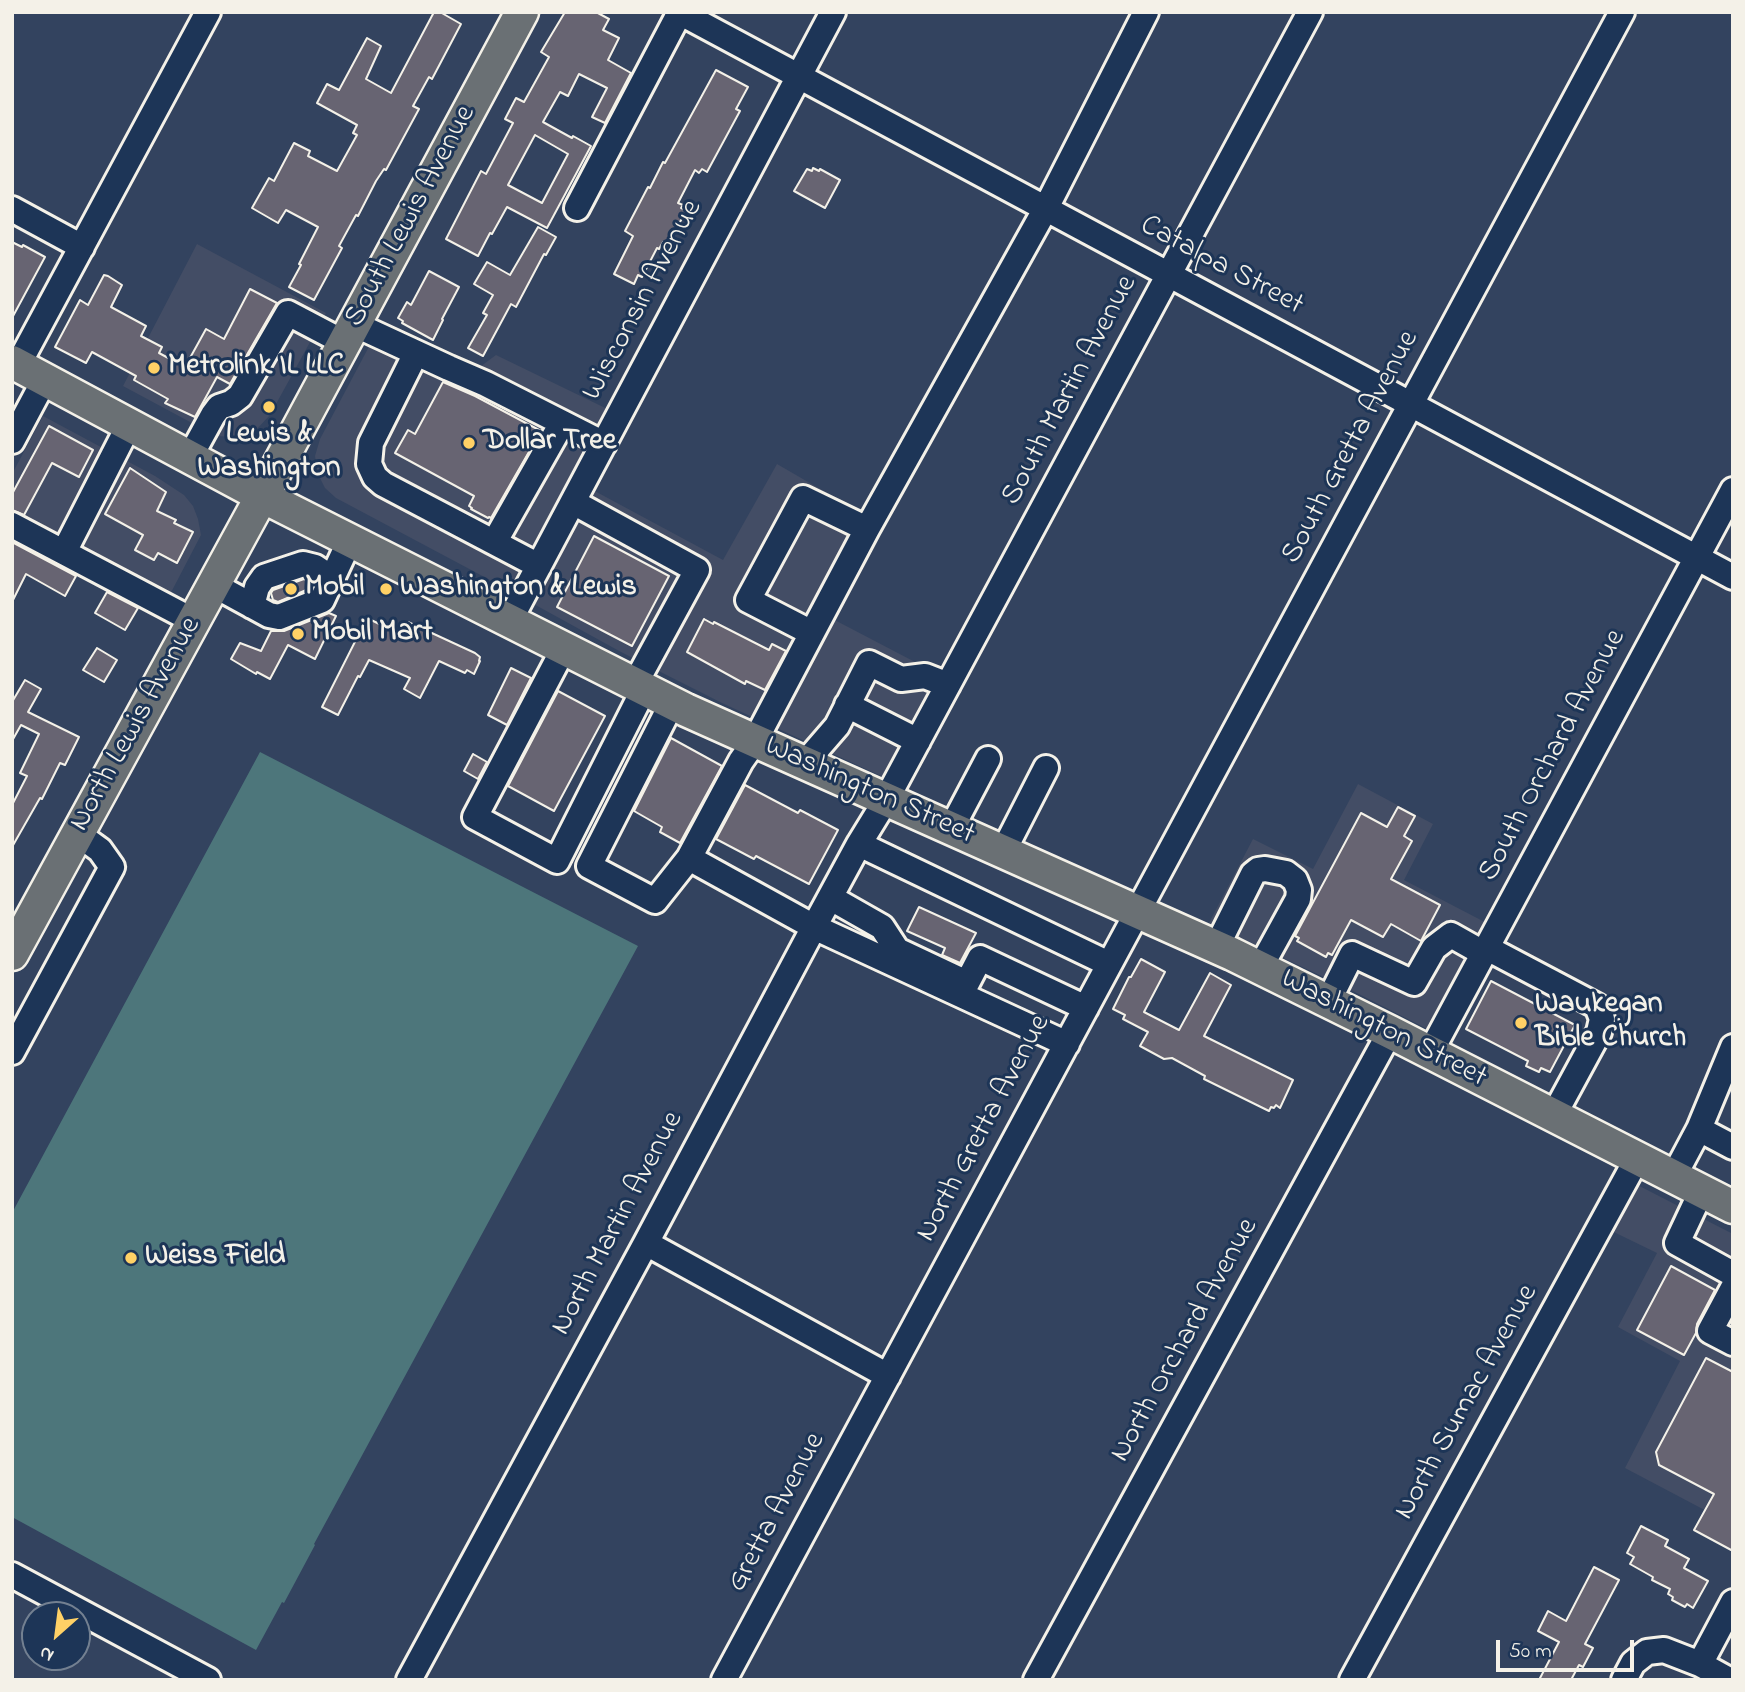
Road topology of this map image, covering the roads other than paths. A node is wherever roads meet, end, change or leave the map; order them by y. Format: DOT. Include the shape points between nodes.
graph roads {
  1 [pos="208,12"];
  2 [pos="522,12"];
  3 [pos="680,12"];
  4 [pos="834,12"];
  5 [pos="1146,12"];
  6 [pos="1310,12"];
  7 [pos="1622,12"];
  8 [pos="799,77"];
  9 [pos="577,208"];
  10 [pos="1046,208"];
  11 [pos="12,209"];
  12 [pos="82,247"];
  13 [pos="1169,275"];
  14 [pos="350,333"];
  15 [pos="416,353"];
  16 [pos="25,369"];
  17 [pos="1411,404"];
  18 [pos="562,423"];
  19 [pos="129,425"];
  20 [pos="12,441"];
  21 [pos="604,444"];
  22 [pos="190,457"];
  23 [pos="1733,490"];
  24 [pos="262,496"];
  25 [pos="573,502"];
  26 [pos="12,525"];
  27 [pos="866,529"];
  28 [pos="350,540"];
  29 [pos="495,541"];
  30 [pos="64,552"];
  31 [pos="1697,557"];
  32 [pos="539,566"];
  33 [pos="1733,577"];
  34 [pos="333,579"];
  35 [pos="214,585"];
  36 [pos="252,606"];
  37 [pos="510,620"];
  38 [pos="194,621"];
  39 [pos="812,633"];
  40 [pos="564,648"];
  41 [pos="948,685"];
  42 [pos="640,686"];
  43 [pos="672,703"];
  44 [pos="847,705"];
  45 [pos="755,741"];
  46 [pos="918,741"];
  47 [pos="988,759"];
  48 [pos="805,763"];
  49 [pos="1046,768"];
  50 [pos="886,800"];
  51 [pos="951,829"];
  52 [pos="78,834"];
  53 [pos="859,844"];
  54 [pos="1003,852"];
  55 [pos="689,858"];
  56 [pos="831,898"];
  57 [pos="1138,912"];
  58 [pos="814,927"];
  59 [pos="1216,948"];
  60 [pos="1485,951"];
  61 [pos="12,954"];
  62 [pos="1109,964"];
  63 [pos="1260,968"];
  64 [pos="1328,1002"];
  65 [pos="1086,1007"];
  66 [pos="1390,1032"];
  67 [pos="1067,1044"];
  68 [pos="1733,1047"];
  69 [pos="12,1052"];
  70 [pos="1430,1053"];
  71 [pos="1724,1090"];
  72 [pos="1554,1115"];
  73 [pos="1699,1129"];
  74 [pos="1733,1147"];
  75 [pos="1638,1157"];
  76 [pos="1674,1176"];
  77 [pos="1702,1190"];
  78 [pos="1733,1206"];
  79 [pos="646,1243"];
  80 [pos="1733,1274"];
  81 [pos="1733,1288"];
  82 [pos="1733,1343"];
  83 [pos="888,1376"];
  84 [pos="12,1575"];
  85 [pos="1733,1602"];
  86 [pos="1700,1664"];
  87 [pos="208,1680"];
  88 [pos="409,1680"];
  89 [pos="724,1680"];
  90 [pos="1037,1680"];
  91 [pos="1352,1680"];
  92 [pos="1623,1680"];
  93 [pos="1729,1680"];
  1 -- 12 [label="street"];
  2 -- 14 [label="main road, South Lewis Avenue"];
  3 -- 8 [label="street, Catalpa Street"];
  3 -- 9 [label="street"];
  4 -- 8 [label="street, Wisconsin Avenue"];
  5 -- 10 [label="street"];
  6 -- 13 [label="street, South Martin Avenue"];
  7 -- 17 [label="street, South Gretta Avenue"];
  8 -- 10 [label="street, Catalpa Street"];
  8 -- 21 [label="street, Wisconsin Avenue"];
  10 -- 13 [label="street, Catalpa Street"];
  10 -- 27 [label="street"];
  11 -- 12 [label="street"];
  12 -- 16 [label="street"];
  13 -- 17 [label="street, Catalpa Street"];
  13 -- 41 [label="street, South Martin Avenue"];
  14 -- 15 [label="street"];
  14 -- 22 [label="street" via="288,313 240,396 219,407"];
  14 -- 24 [label="main road, South Lewis Avenue"];
  15 -- 18 [label="street"];
  15 -- 29 [label="street" via="370,443 369,464 383,484"];
  16 -- 19 [label="main road, Washington Street"];
  16 -- 20 [label="street"];
  17 -- 31 [label="street, Catalpa Street"];
  17 -- 57 [label="street, South Gretta Avenue"];
  18 -- 21 [label="street"];
  18 -- 29 [label="street"];
  19 -- 22 [label="main road, Washington Street"];
  19 -- 30 [label="street"];
  21 -- 25 [label="street, Wisconsin Avenue"];
  22 -- 24 [label="main road, Washington Street"];
  23 -- 31 [label="street, South Orchard Avenue"];
  24 -- 28 [label="main road, Washington Street"];
  24 -- 35 [label="main road, North Lewis Avenue"];
  25 -- 32 [label="street, Wisconsin Avenue"];
  25 -- 42 [label="street" via="697,570"];
  26 -- 30 [label="street"];
  27 -- 39 [label="street"];
  27 -- 39 [label="street" via="803,498 748,600"];
  28 -- 34 [label="street"];
  28 -- 37 [label="main road, Washington Street"];
  29 -- 32 [label="street"];
  30 -- 38 [label="street"];
  31 -- 33 [label="street, Catalpa Street"];
  31 -- 60 [label="street, South Orchard Avenue"];
  32 -- 37 [label="street, Wisconsin Avenue"];
  34 -- 36 [label="street" via="323,600 279,617"];
  34 -- 36 [label="street" via="303,564 264,577"];
  35 -- 36 [label="street"];
  35 -- 38 [label="main road, North Lewis Avenue"];
  37 -- 40 [label="main road, Washington Street"];
  38 -- 52 [label="main road, North Lewis Avenue"];
  39 -- 45 [label="street"];
  40 -- 42 [label="main road, Washington Street"];
  40 -- 42 [label="street" via="475,817 556,861"];
  41 -- 44 [label="street" via="925,676 901,679 869,663"];
  41 -- 46 [label="street, South Martin Avenue"];
  42 -- 43 [label="main road, Washington Street"];
  43 -- 45 [label="main road, Washington Street"];
  43 -- 55 [label="street" via="589,866 655,901"];
  44 -- 46 [label="street"];
  44 -- 48 [label="street" via="837,726"];
  45 -- 48 [label="main road, Washington Street"];
  45 -- 55 [label="street"];
  46 -- 50 [label="street, South Martin Avenue"];
  47 -- 51 [label="street"];
  48 -- 50 [label="main road, Washington Street"];
  49 -- 54 [label="street"];
  50 -- 51 [label="main road, Washington Street"];
  50 -- 53 [label="street, North Martin Avenue"];
  51 -- 54 [label="main road, Washington Street"];
  52 -- 61 [label="main road, North Lewis Avenue"];
  52 -- 69 [label="street" via="100,850 112,867"];
  53 -- 56 [label="street, North Martin Avenue"];
  53 -- 62 [label="street"];
  54 -- 57 [label="main road, Washington Street"];
  55 -- 58 [label="street"];
  56 -- 58 [label="street, North Martin Avenue"];
  56 -- 65 [label="street" via="882,926 897,950 967,983 980,958"];
  57 -- 59 [label="main road, Washington Street"];
  57 -- 62 [label="street, North Gretta Avenue"];
  58 -- 67 [label="street"];
  58 -- 79 [label="street, North Martin Avenue"];
  59 -- 63 [label="main road, Washington Street"];
  59 -- 63 [label="street" via="1253,874 1265,869 1286,873 1295,880 1298,899"];
  60 -- 64 [label="street" via="1451,935 1434,948 1413,983 1352,954"];
  60 -- 70 [label="street, South Orchard Avenue"];
  60 -- 72 [label="street" via="1597,1006 1602,1019 1599,1031"];
  62 -- 65 [label="street, North Gretta Avenue"];
  63 -- 64 [label="main road, Washington Street"];
  64 -- 66 [label="main road, Washington Street"];
  65 -- 67 [label="street, North Gretta Avenue"];
  66 -- 70 [label="main road, Washington Street"];
  66 -- 90 [label="street, North Orchard Avenue"];
  67 -- 83 [label="street, North Gretta Avenue"];
  68 -- 71 [label="street"];
  70 -- 72 [label="main road, Washington Street"];
  71 -- 73 [label="street"];
  72 -- 75 [label="main road, Washington Street"];
  73 -- 74 [label="street"];
  73 -- 76 [label="street"];
  75 -- 76 [label="main road, Washington Street"];
  75 -- 91 [label="street, North Sumac Avenue"];
  76 -- 77 [label="main road, Washington Street"];
  77 -- 78 [label="main road, Washington Street"];
  77 -- 80 [label="street" via="1676,1243"];
  79 -- 83 [label="street"];
  79 -- 88 [label="street, North Martin Avenue"];
  81 -- 82 [label="street" via="1710,1332"];
  83 -- 89 [label="street, Gretta Avenue"];
  84 -- 87 [label="street"];
  85 -- 86 [label="street"];
  86 -- 92 [label="street" via="1664,1650 1647,1652"];
  86 -- 93 [label="street"];
}
